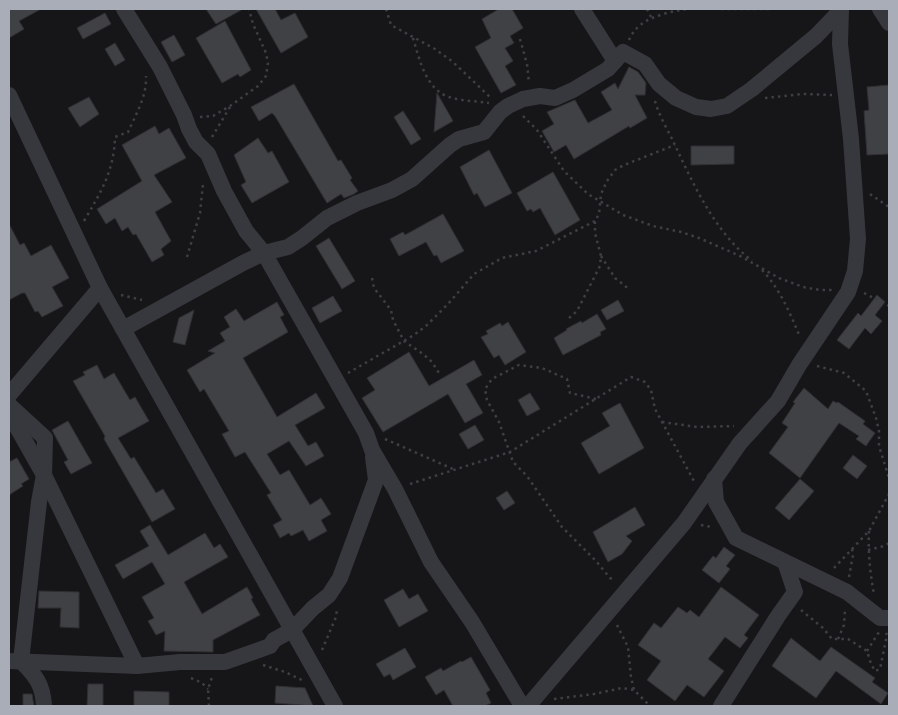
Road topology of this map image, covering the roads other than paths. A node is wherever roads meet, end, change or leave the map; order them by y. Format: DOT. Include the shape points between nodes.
graph roads {
  1 [pos="124,9"];
  2 [pos="582,9"];
  3 [pos="841,9"];
  4 [pos="880,9"];
  5 [pos="889,23"];
  6 [pos="619,56"];
  7 [pos="9,95"];
  8 [pos="264,253"];
  9 [pos="100,288"];
  10 [pos="122,329"];
  11 [pos="9,395"];
  12 [pos="9,405"];
  13 [pos="9,413"];
  14 [pos="372,450"];
  15 [pos="44,475"];
  16 [pos="714,479"];
  17 [pos="785,562"];
  18 [pos="884,618"];
  19 [pos="292,630"];
  20 [pos="15,661"];
  21 [pos="137,666"];
  22 [pos="44,706"];
  23 [pos="335,706"];
  24 [pos="522,706"];
  25 [pos="528,706"];
  26 [pos="721,706"];
  1 -- 8 [label="street" via="160,67 196,142 208,154 246,231"];
  2 -- 6 [label="street"];
  3 -- 6 [label="street" via="816,36 727,106 696,107 676,98 659,84 645,64"];
  3 -- 16 [label="street" via="840,44 858,239 855,271 849,289 778,401 740,443"];
  4 -- 5 [label="street"];
  6 -- 8 [label="street" via="608,69 555,98 523,98 505,108 484,132 459,138 412,179 327,218 288,247"];
  7 -- 9 [label="street"];
  8 -- 10 [label="street"];
  8 -- 14 [label="street" via="366,433"];
  9 -- 10 [label="street"];
  9 -- 11 [label="street"];
  10 -- 19 [label="street"];
  12 -- 15 [label="street" via="45,438"];
  13 -- 15 [label="street"];
  14 -- 19 [label="street" via="376,480 340,578 328,595"];
  14 -- 24 [label="street" via="431,562 472,622"];
  15 -- 20 [label="street"];
  15 -- 21 [label="street"];
  16 -- 17 [label="street" via="716,502 736,538"];
  16 -- 25 [label="street" via="682,525"];
  17 -- 18 [label="street" via="847,592"];
  17 -- 26 [label="street" via="795,592"];
  19 -- 21 [label="street" via="270,646 234,660"];
  19 -- 23 [label="street" via="311,677"];
  20 -- 21 [label="street"];
  20 -- 22 [label="street" via="36,677"];
}
